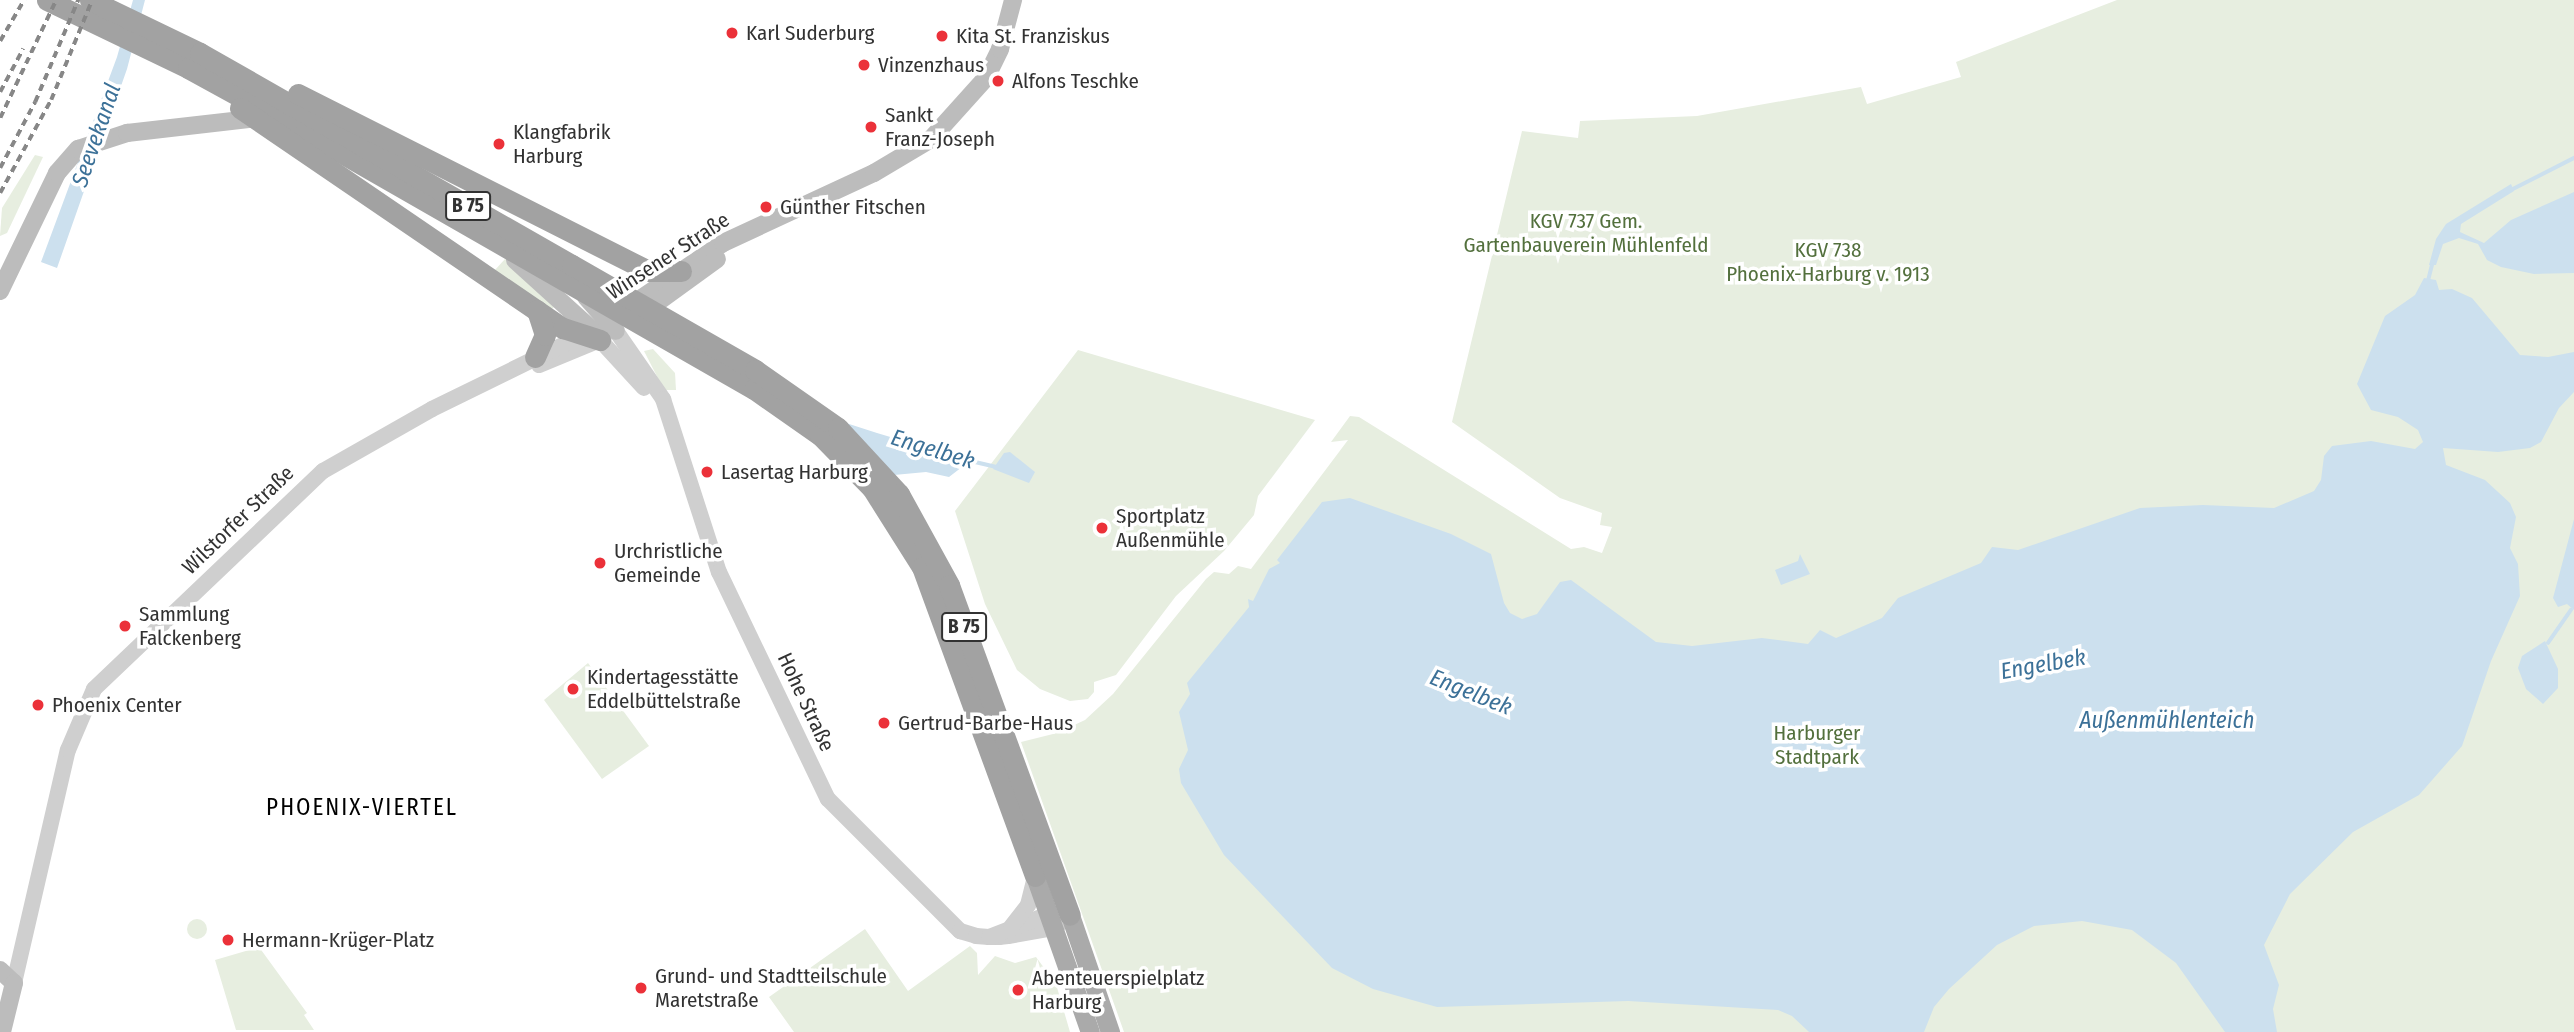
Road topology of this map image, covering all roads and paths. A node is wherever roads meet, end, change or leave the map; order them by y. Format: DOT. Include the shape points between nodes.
graph roads {
  1 [pos="47,0"];
  2 [pos="90,0"];
  3 [pos="1013,0"];
  4 [pos="194,61"];
  5 [pos="770,222"];
  6 [pos="681,271"];
  7 [pos="0,290"];
  8 [pos="537,310"];
  9 [pos="599,332"];
  10 [pos="536,357"];
  11 [pos="488,382"];
  12 [pos="1003,759"];
  13 [pos="1035,876"];
  14 [pos="1058,919"];
  15 [pos="1010,928"];
  16 [pos="989,937"];
  17 [pos="0,970"];
  18 [pos="14,983"];
  19 [pos="2,1032"];
  20 [pos="1090,1032"];
  21 [pos="1110,1032"];
  1 -- 4 [label="highway, B 75"];
  2 -- 4 [label="highway, B 75"];
  3 -- 5 [label="main road, Winsener Straße" via="1000,49 986,78 950,122 904,157"];
  4 -- 6 [label="highway, B 75" via="297,93 648,271"];
  4 -- 8 [label="highway, B 75" via="272,132"];
  4 -- 12 [label="highway, B 75" via="783,408 854,467 913,531"];
  5 -- 6 [label="main road, Winsener Straße" via="739,234"];
  5 -- 9 [label="main road, Winsener Straße"];
  6 -- 9 [label="main road, Winsener Straße"];
  7 -- 9 [label="main road" via="57,173 73,153 127,133 209,121 292,120 535,254"];
  8 -- 9 [label="highway, B 75"];
  8 -- 10 [label="highway" via="545,327"];
  9 -- 10 [label="street, Wilstorfer Straße"];
  9 -- 11 [label="street, Wilstorfer Straße"];
  9 -- 16 [label="street, Hohe Straße" via="668,421 719,572 828,799 953,927"];
  10 -- 11 [label="street, Wilstorfer Straße"];
  11 -- 18 [label="street, Wilstorfer Straße" via="323,471 94,689 68,750"];
  12 -- 13 [label="highway, B 75"];
  12 -- 14 [label="highway, B 75"];
  13 -- 14 [label="main road, B 75"];
  13 -- 15 [label="street" via="1028,905"];
  14 -- 15 [label="street"];
  14 -- 16 [label="street, Hohe Straße"];
  14 -- 20 [label="main road, B 75"];
  14 -- 21 [label="main road, B 75"];
  15 -- 16 [label="street"];
  17 -- 18 [label="main road"];
  18 -- 19 [label="main road, Wilstorfer Straße"];
}
